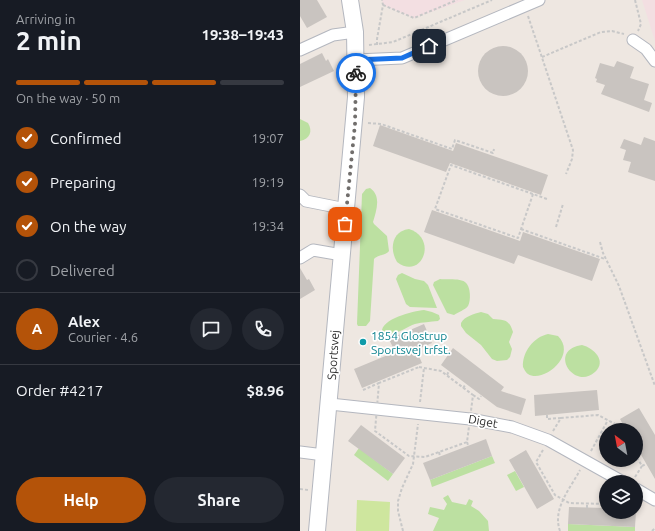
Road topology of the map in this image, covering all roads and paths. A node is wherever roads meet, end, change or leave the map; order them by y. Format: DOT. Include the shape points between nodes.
graph roads {
  1 [pos="350,0"];
  2 [pos="382,0"];
  3 [pos="444,0"];
  4 [pos="457,0"];
  5 [pos="492,0"];
  6 [pos="539,0"];
  7 [pos="635,0"];
  8 [pos="383,5"];
  9 [pos="445,5"];
  10 [pos="525,6"];
  11 [pos="633,40"];
  12 [pos="377,45"];
  13 [pos="356,46"];
  14 [pos="300,50"];
  15 [pos="542,57"];
  16 [pos="655,61"];
  17 [pos="355,124"];
  18 [pos="494,149"];
  19 [pos="566,174"];
  20 [pos="533,194"];
  21 [pos="300,195"];
  22 [pos="547,199"];
  23 [pos="563,204"];
  24 [pos="346,209"];
  25 [pos="556,227"];
  26 [pos="521,229"];
  27 [pos="600,242"];
  28 [pos="342,255"];
  29 [pos="300,258"];
  30 [pos="605,259"];
  31 [pos="424,368"];
  32 [pos="449,371"];
  33 [pos="447,375"];
  34 [pos="379,384"];
  35 [pos="466,384"];
  36 [pos="655,386"];
  37 [pos="463,388"];
  38 [pos="363,390"];
  39 [pos="473,395"];
  40 [pos="482,396"];
  41 [pos="330,404"];
  42 [pos="589,411"];
  43 [pos="419,413"];
  44 [pos="568,413"];
  45 [pos="547,415"];
  46 [pos="590,416"];
  47 [pos="568,417"];
  48 [pos="560,418"];
  49 [pos="608,420"];
  50 [pos="614,423"];
  51 [pos="375,431"];
  52 [pos="373,434"];
  53 [pos="548,440"];
  54 [pos="467,442"];
  55 [pos="468,445"];
  56 [pos="397,448"];
  57 [pos="395,450"];
  58 [pos="300,452"];
  59 [pos="438,452"];
  60 [pos="324,454"];
  61 [pos="440,456"];
  62 [pos="585,461"];
  63 [pos="646,464"];
  64 [pos="643,466"];
  65 [pos="610,475"];
  66 [pos="643,490"];
  67 [pos="563,500"];
  68 [pos="655,500"];
  69 [pos="587,504"];
  70 [pos="599,504"];
  71 [pos="587,508"];
  72 [pos="655,528"];
  73 [pos="317,531"];
  74 [pos="403,531"];
  75 [pos="560,531"];
  76 [pos="652,531"];
  1 -- 13 [label="street, Sportsvej"];
  2 -- 8 [label="path"];
  3 -- 9 [label="path"];
  4 -- 9 [label="path"];
  5 -- 12 [label="path" via="398,40"];
  6 -- 10 [label="street"];
  7 -- 11 [label="path" via="641,24"];
  8 -- 9 [label="path" via="414,18"];
  8 -- 12 [label="path"];
  10 -- 13 [label="street" via="402,58"];
  10 -- 15 [label="path"];
  11 -- 15 [label="path" via="617,32 606,31"];
  11 -- 16 [label="street" via="646,49"];
  12 -- 13 [label="path"];
  13 -- 14 [label="street" via="333,35"];
  13 -- 17 [label="street, Sportsvej"];
  15 -- 19 [label="path" via="573,150"];
  17 -- 18 [label="path" via="382,124 452,149 455,140 493,153"];
  17 -- 24 [label="street, Sportsvej"];
  20 -- 22 [label="path"];
  20 -- 26 [label="path"];
  20 -- 26 [label="path" via="451,165 435,209 518,238"];
  21 -- 24 [label="street" via="306,201"];
  23 -- 25 [label="path"];
  24 -- 28 [label="street, Sportsvej"];
  26 -- 30 [label="path"];
  27 -- 30 [label="path"];
  28 -- 29 [label="street" via="313,250"];
  28 -- 41 [label="street, Sportsvej"];
  30 -- 36 [label="path" via="619,286"];
  31 -- 43 [label="path"];
  32 -- 33 [label="path"];
  34 -- 38 [label="path"];
  35 -- 37 [label="path"];
  39 -- 40 [label="path" via="479,399"];
  41 -- 43 [label="street, Diget"];
  41 -- 60 [label="street, Sportsvej"];
  42 -- 46 [label="path"];
  43 -- 53 [label="street, Diget" via="496,423"];
  43 -- 74 [label="path" via="414,460 398,501"];
  44 -- 47 [label="path"];
  45 -- 48 [label="path" via="547,419"];
  46 -- 47 [label="path"];
  46 -- 49 [label="path" via="598,415"];
  47 -- 48 [label="path"];
  48 -- 53 [label="path"];
  49 -- 50 [label="path"];
  49 -- 62 [label="path"];
  51 -- 52 [label="path"];
  53 -- 62 [label="street, Diget"];
  53 -- 67 [label="path" via="535,463 555,495"];
  54 -- 55 [label="path"];
  56 -- 57 [label="path"];
  58 -- 60 [label="street"];
  59 -- 61 [label="path"];
  60 -- 73 [label="street, Sportsvej"];
  62 -- 65 [label="street, Diget"];
  62 -- 67 [label="path"];
  63 -- 64 [label="path"];
  66 -- 68 [label="street"];
  67 -- 69 [label="path"];
  67 -- 75 [label="path" via="557,516"];
  69 -- 70 [label="path"];
  69 -- 71 [label="path"];
  72 -- 76 [label="path"];
}
